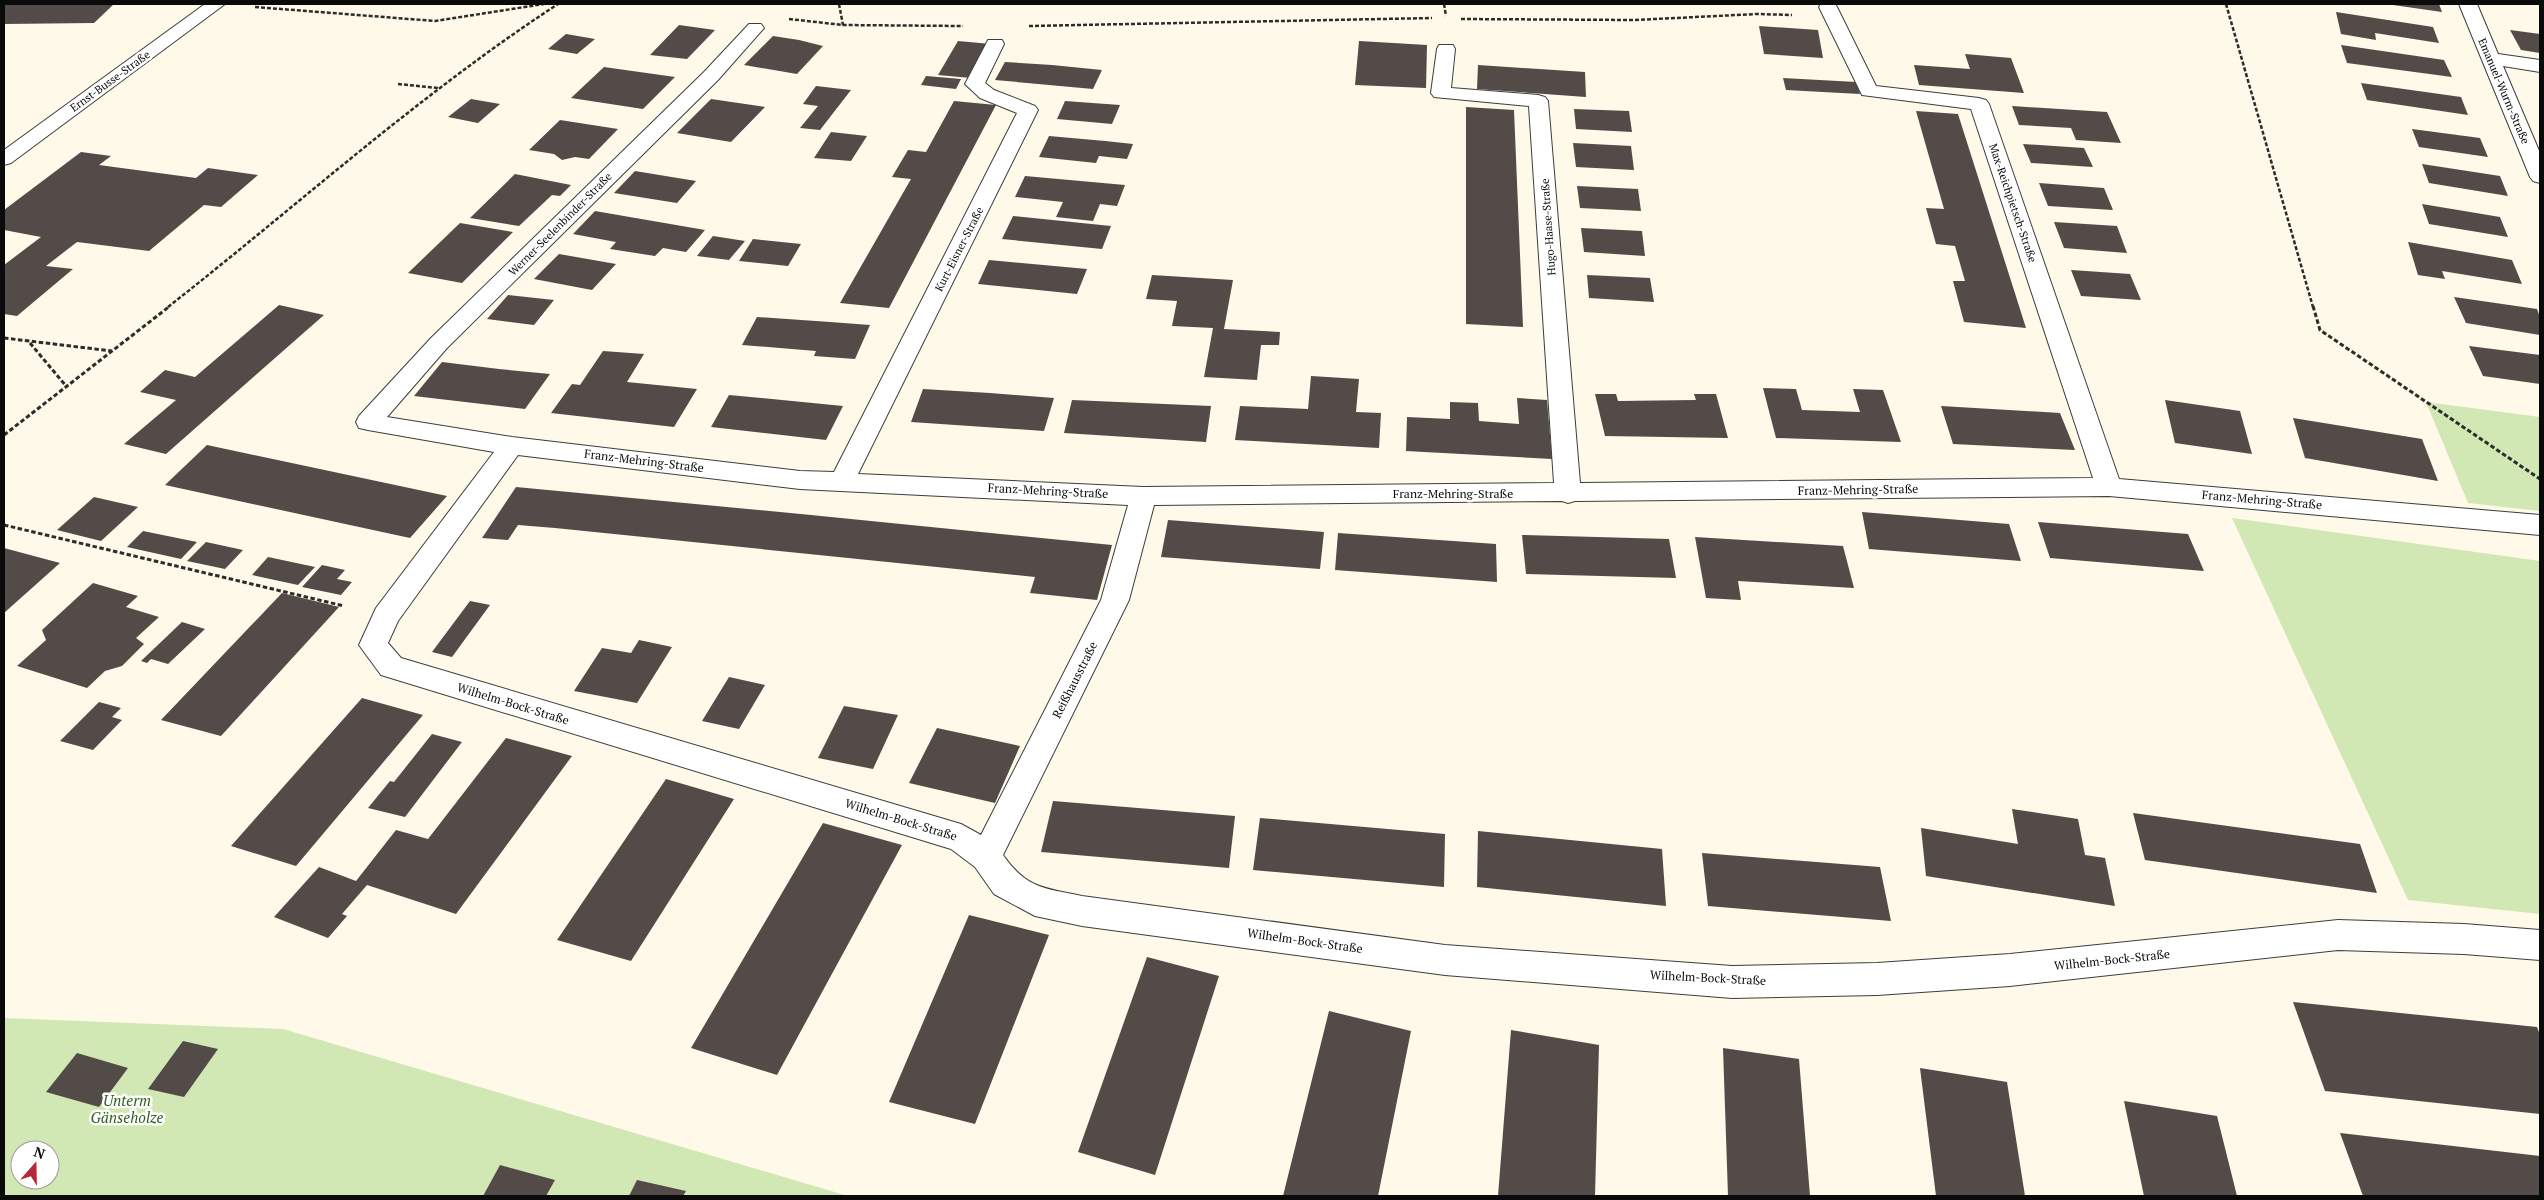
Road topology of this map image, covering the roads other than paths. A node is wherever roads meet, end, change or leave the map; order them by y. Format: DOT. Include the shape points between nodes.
graph roads {
  1 [pos="216,4"];
  2 [pos="2468,4"];
  3 [pos="1831,11"];
  4 [pos="755,28"];
  5 [pos="995,44"];
  6 [pos="1446,49"];
  7 [pos="2491,59"];
  8 [pos="2540,66"];
  9 [pos="4,158"];
  10 [pos="2540,177"];
  11 [pos="368,422"];
  12 [pos="512,446"];
  13 [pos="842,481"];
  14 [pos="2109,487"];
  15 [pos="1568,494"];
  16 [pos="1143,496"];
  17 [pos="2540,525"];
  18 [pos="986,857"];
  19 [pos="2540,945"];
  1 -- 9 [label="street, Ernst-Busse-Straße"];
  2 -- 7 [label="street, Emanuel-Wurm-Straße"];
  3 -- 14 [label="street, Max-Reichpietsch-Straße" via="1869,91 1979,104"];
  4 -- 11 [label="street, Werner-Seelenbinder-Straße" via="711,76 439,343"];
  5 -- 13 [label="street, Kurt-Eisner-Straße" via="975,84 987,94 1028,110"];
  6 -- 15 [label="street, Hugo-Haase-Straße" via="1441,94 1538,101"];
  7 -- 8 [label="street"];
  7 -- 10 [label="street, Emanuel-Wurm-Straße"];
  11 -- 12 [label="street, Franz-Mehring-Straße"];
  12 -- 13 [label="street, Franz-Mehring-Straße" via="800,480"];
  12 -- 18 [label="street, Wilhelm-Bock-Straße" via="386,616 373,646 391,667 961,838"];
  13 -- 16 [label="street, Franz-Mehring-Straße"];
  14 -- 15 [label="street, Franz-Mehring-Straße"];
  14 -- 17 [label="street, Franz-Mehring-Straße"];
  15 -- 16 [label="street, Franz-Mehring-Straße"];
  16 -- 18 [label="street, Reißhausstraße" via="1115,600"];
  18 -- 19 [label="street, Wilhelm-Bock-Straße" via="1005,884 1035,902 1082,911 1444,960 1732,982 1877,980 2010,970 2338,935"];
}
